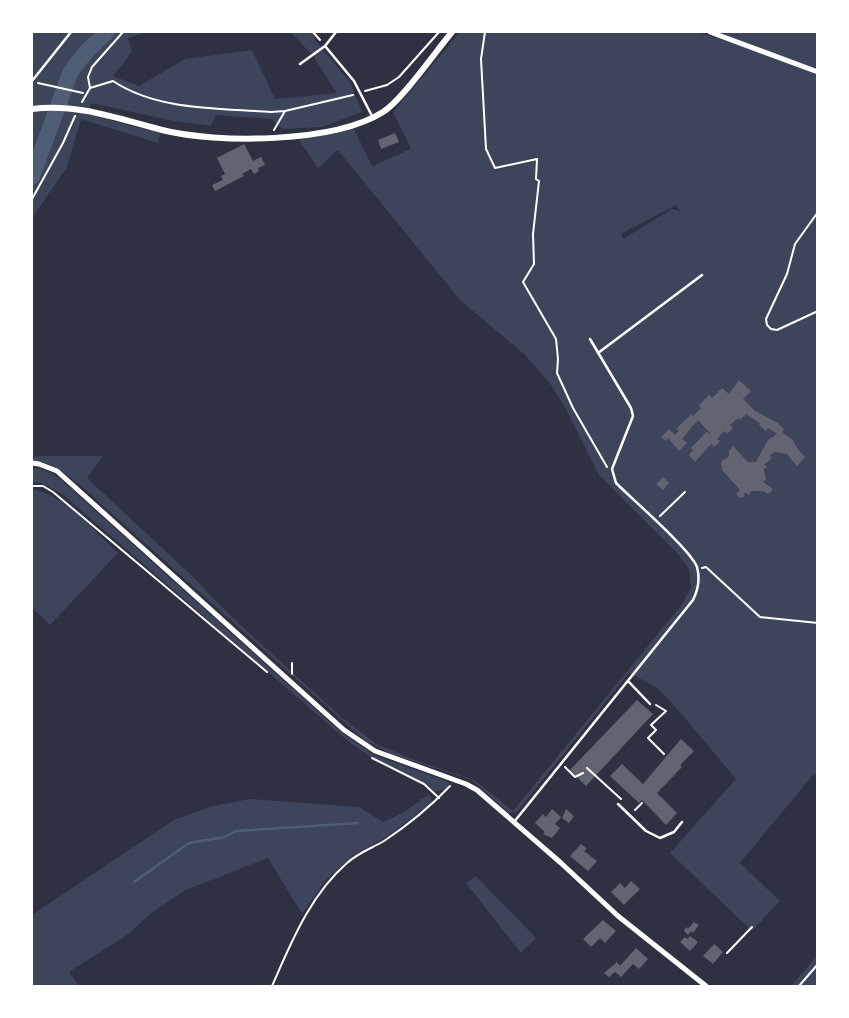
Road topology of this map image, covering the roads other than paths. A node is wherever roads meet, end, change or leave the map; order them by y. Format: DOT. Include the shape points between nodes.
graph roads {
  1 [pos="71,32"];
  2 [pos="337,32"];
  3 [pos="452,32"];
  4 [pos="710,32"];
  5 [pos="326,46"];
  6 [pos="300,64"];
  7 [pos="817,72"];
  8 [pos="32,80"];
  9 [pos="35,108"];
  10 [pos="373,117"];
  11 [pos="702,275"];
  12 [pos="590,339"];
  13 [pos="598,353"];
  14 [pos="32,463"];
  15 [pos="628,681"];
  16 [pos="650,704"];
  17 [pos="618,804"];
  18 [pos="682,821"];
  19 [pos="514,822"];
  20 [pos="706,986"];
  1 -- 8 [label="lane"];
  2 -- 5 [label="lane"];
  3 -- 10 [label="street" via="398,97"];
  4 -- 7 [label="street"];
  5 -- 6 [label="lane"];
  5 -- 10 [label="lane"];
  9 -- 10 [label="street" via="79,109 166,131 270,137 309,135"];
  11 -- 13 [label="lane"];
  12 -- 13 [label="lane"];
  13 -- 15 [label="lane" via="633,416 613,466 613,478 688,554 697,569 694,600"];
  14 -- 19 [label="street" via="57,471 344,730 375,751 477,790"];
  15 -- 16 [label="lane"];
  15 -- 19 [label="lane"];
  17 -- 18 [label="lane" via="660,838 674,832"];
  19 -- 20 [label="street" via="618,916"];
}
